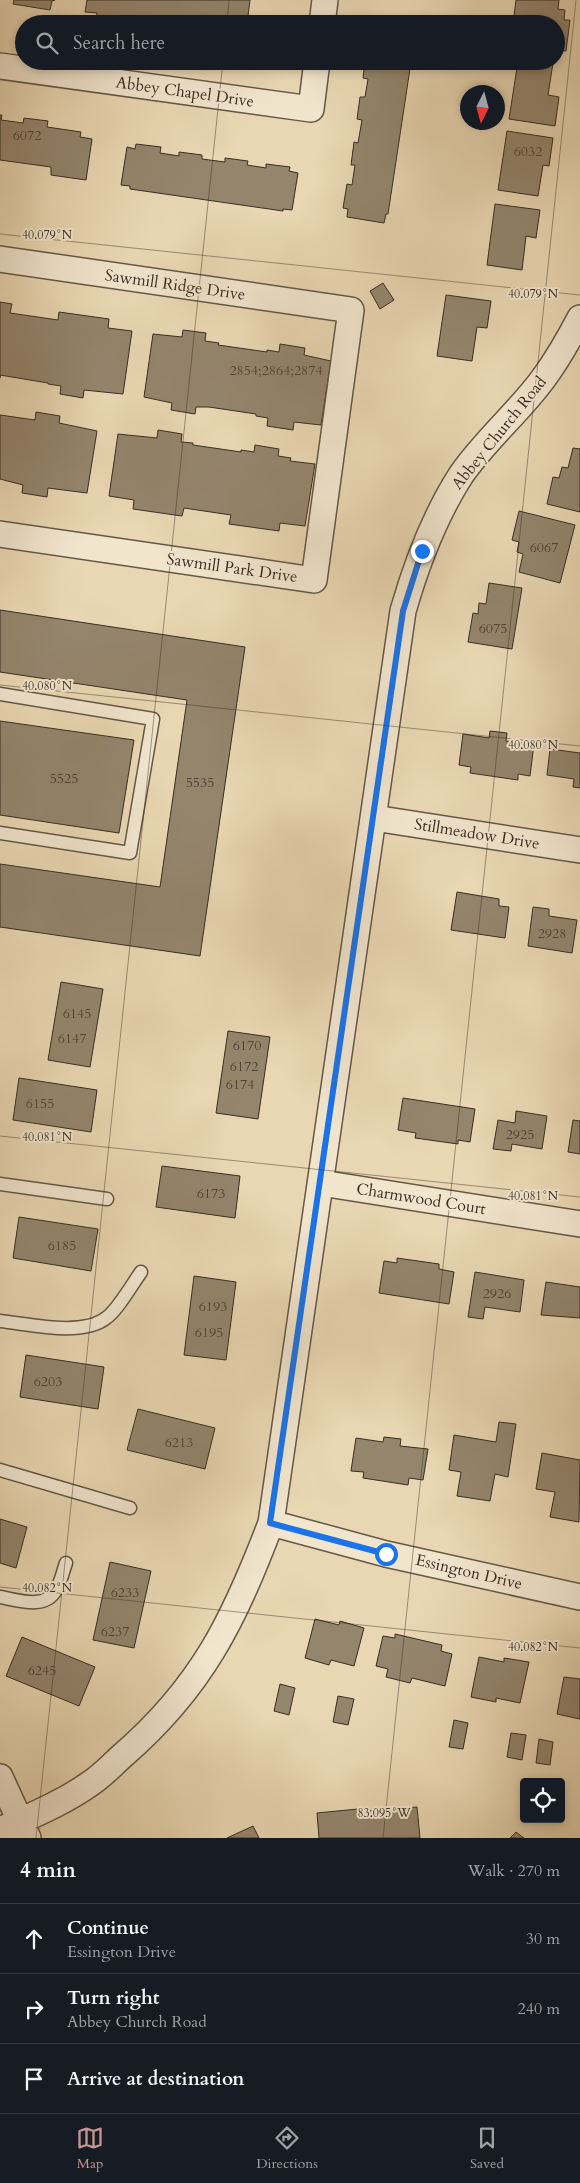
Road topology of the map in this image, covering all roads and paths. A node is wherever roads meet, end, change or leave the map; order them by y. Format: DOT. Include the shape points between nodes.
graph roads {
  1 [pos="325,0"];
  2 [pos="323,15"];
  3 [pos="0,66"];
  4 [pos="15,68"];
  5 [pos="29,70"];
  6 [pos="316,70"];
  7 [pos="0,259"];
  8 [pos="351,310"];
  9 [pos="580,318"];
  10 [pos="0,534"];
  11 [pos="0,694"];
  12 [pos="374,818"];
  13 [pos="0,833"];
  14 [pos="580,850"];
  15 [pos="321,1183"];
  16 [pos="0,1184"];
  17 [pos="107,1199"];
  18 [pos="580,1224"];
  19 [pos="141,1272"];
  20 [pos="0,1321"];
  21 [pos="0,1470"];
  22 [pos="130,1508"];
  23 [pos="270,1523"];
  24 [pos="66,1563"];
  25 [pos="0,1597"];
  26 [pos="580,1597"];
  27 [pos="0,1777"];
  28 [pos="16,1830"];
  1 -- 2 [label="street"];
  3 -- 4 [label="street, Abbey Chapel Drive"];
  5 -- 6 [label="street, Abbey Chapel Drive" via="311,109"];
  7 -- 8 [label="street, Sawmill Ridge Drive"];
  8 -- 10 [label="street, Sawmill Park Drive" via="314,580"];
  9 -- 12 [label="street, Abbey Church Road" via="542,380 462,474 436,518 403,611"];
  11 -- 13 [label="lane" via="153,719 130,853"];
  12 -- 14 [label="street, Stillmeadow Drive"];
  12 -- 15 [label="street, Abbey Church Road"];
  15 -- 18 [label="street, Charmwood Court"];
  15 -- 23 [label="street, Abbey Church Road"];
  16 -- 17 [label="lane"];
  19 -- 20 [label="lane" via="108,1318 96,1324 56,1327"];
  21 -- 22 [label="lane"];
  23 -- 26 [label="street, Essington Drive" via="386,1554"];
  23 -- 28 [label="street, Abbey Church Road" via="248,1584 224,1633 178,1700 140,1742 92,1783"];
  24 -- 25 [label="lane" via="50,1597 39,1602"];
  27 -- 28 [label="street"];
}
